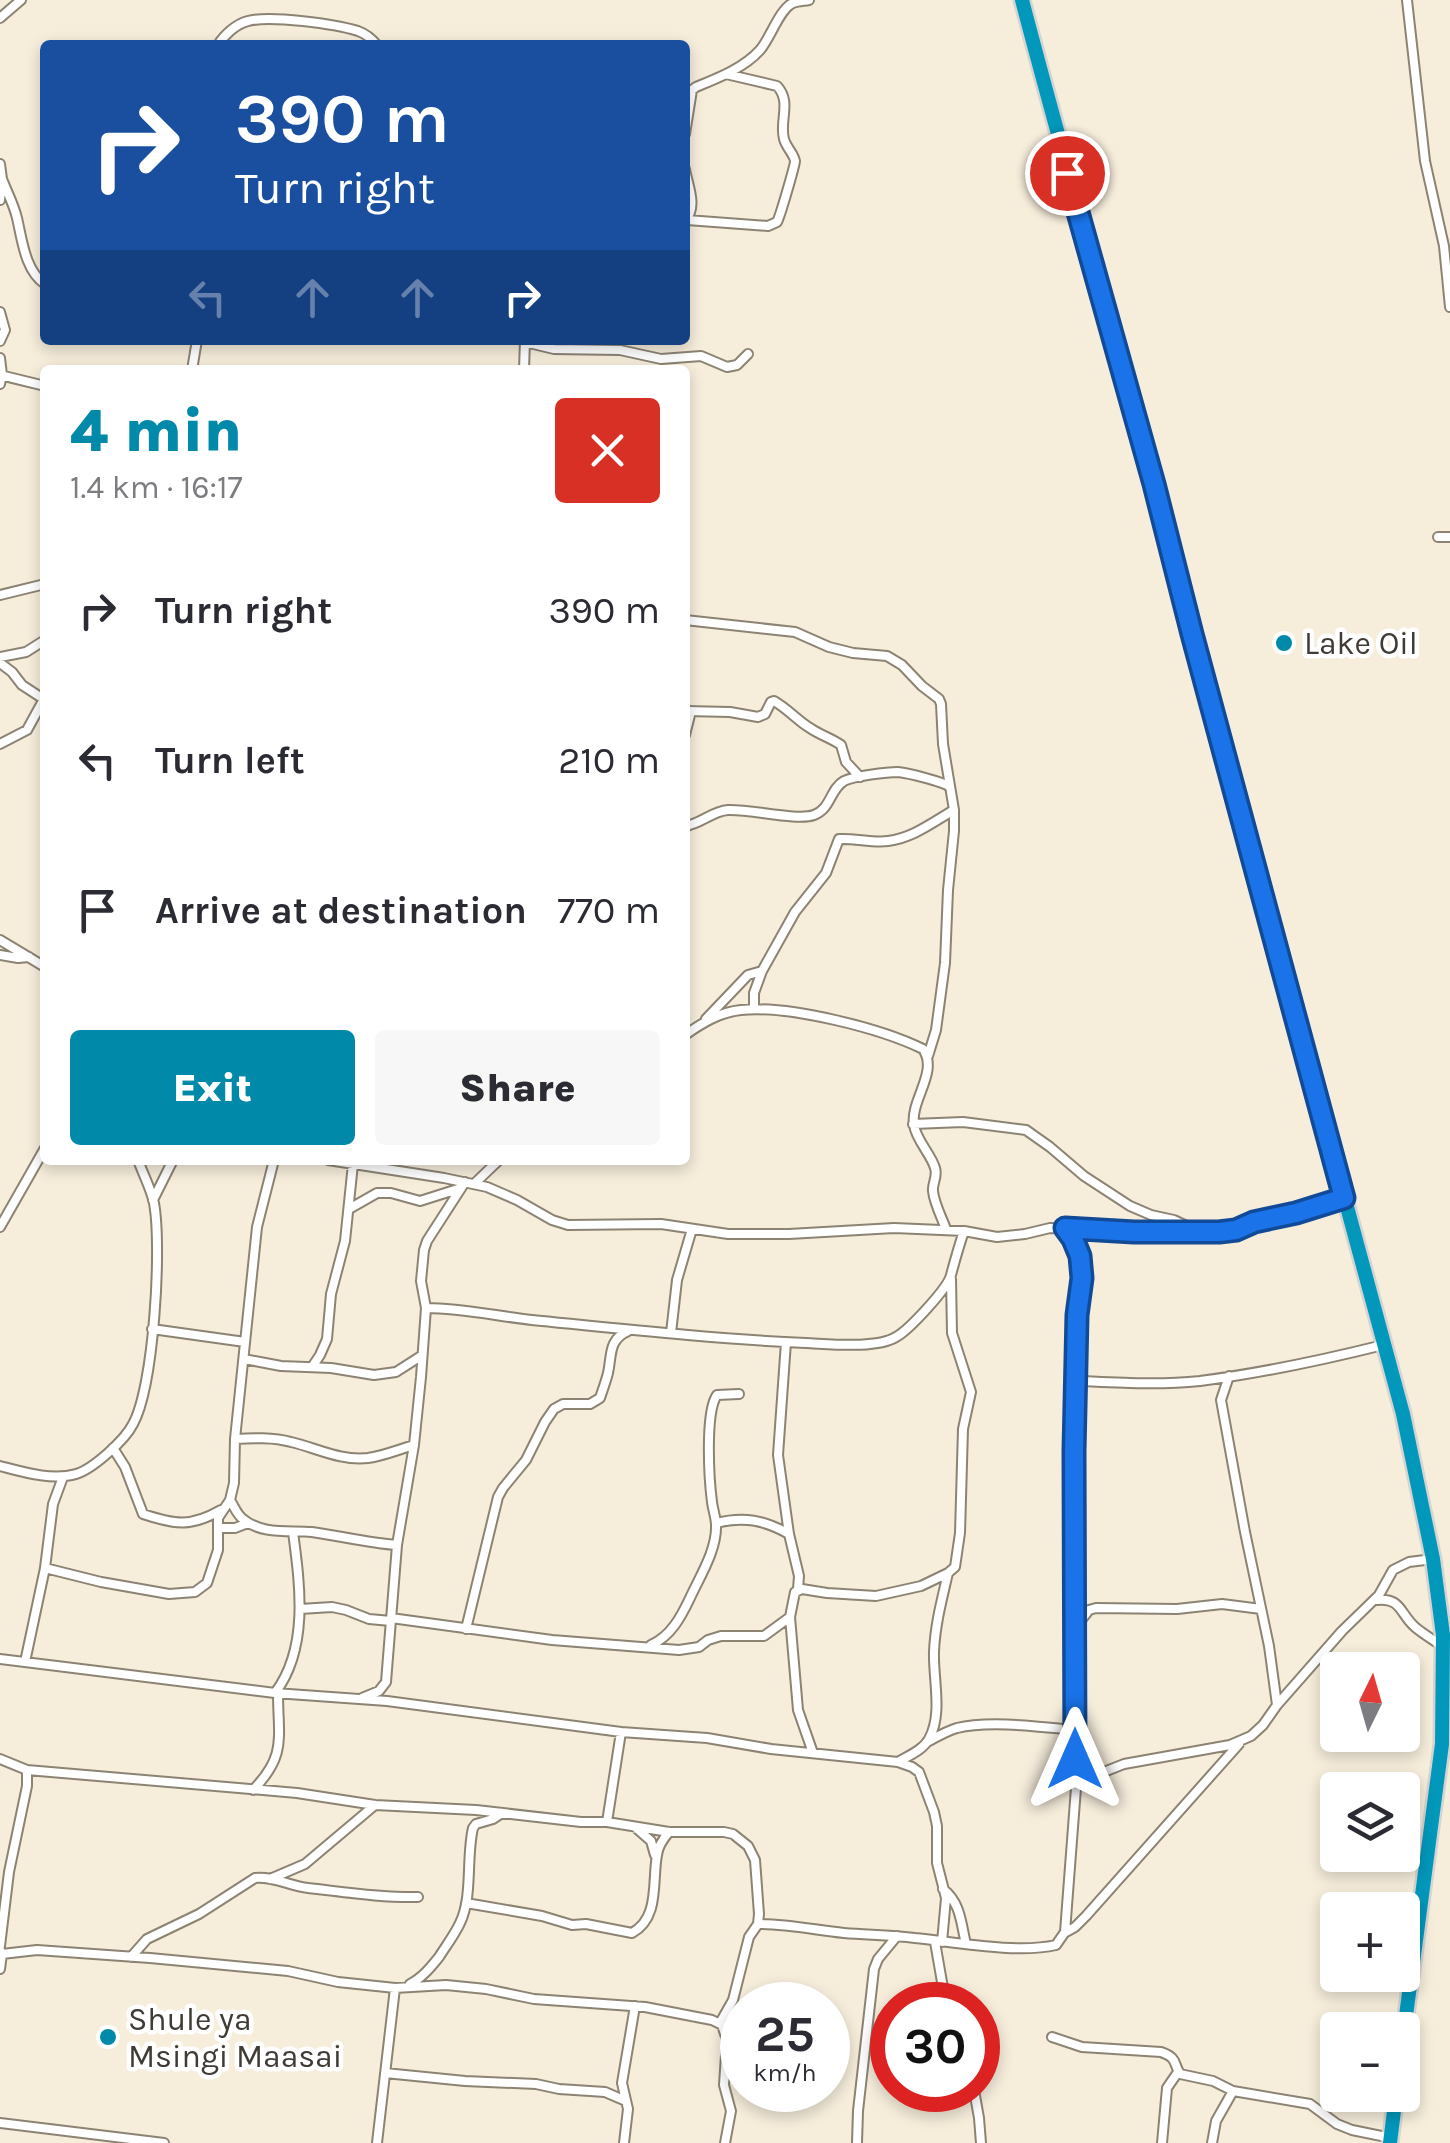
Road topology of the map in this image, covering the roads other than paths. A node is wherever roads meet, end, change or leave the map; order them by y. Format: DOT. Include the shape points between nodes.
graph roads {
  1 [pos="22,0"];
  2 [pos="809,0"];
  3 [pos="1022,0"];
  4 [pos="1407,0"];
  5 [pos="0,18"];
  6 [pos="222,40"];
  7 [pos="373,40"];
  8 [pos="726,74"];
  9 [pos="690,103"];
  10 [pos="0,164"];
  11 [pos="2,180"];
  12 [pos="0,200"];
  13 [pos="690,221"];
  14 [pos="1438,225"];
  15 [pos="1450,225"];
  16 [pos="1447,250"];
  17 [pos="40,280"];
  18 [pos="1450,307"];
  19 [pos="0,312"];
  20 [pos="0,341"];
  21 [pos="541,345"];
  22 [pos="748,354"];
  23 [pos="649,356"];
  24 [pos="0,358"];
  25 [pos="652,365"];
  26 [pos="1,378"];
  27 [pos="40,385"];
  28 [pos="1438,537"];
  29 [pos="1450,537"];
  30 [pos="40,585"];
  31 [pos="0,595"];
  32 [pos="690,621"];
  33 [pos="40,643"];
  34 [pos="0,660"];
  35 [pos="40,697"];
  36 [pos="40,707"];
  37 [pos="690,711"];
  38 [pos="0,744"];
  39 [pos="860,777"];
  40 [pos="950,786"];
  41 [pos="954,810"];
  42 [pos="690,825"];
  43 [pos="0,940"];
  44 [pos="0,956"];
  45 [pos="29,957"];
  46 [pos="40,965"];
  47 [pos="762,972"];
  48 [pos="754,1009"];
  49 [pos="702,1023"];
  50 [pos="690,1032"];
  51 [pos="928,1056"];
  52 [pos="913,1124"];
  53 [pos="40,1157"];
  54 [pos="140,1165"];
  55 [pos="171,1165"];
  56 [pos="273,1165"];
  57 [pos="353,1165"];
  58 [pos="359,1165"];
  59 [pos="492,1165"];
  60 [pos="467,1184"];
  61 [pos="1344,1198"];
  62 [pos="154,1200"];
  63 [pos="349,1209"];
  64 [pos="0,1228"];
  65 [pos="692,1228"];
  66 [pos="1065,1228"];
  67 [pos="946,1229"];
  68 [pos="964,1231"];
  69 [pos="1198,1232"];
  70 [pos="952,1277"];
  71 [pos="426,1308"];
  72 [pos="152,1329"];
  73 [pos="632,1330"];
  74 [pos="671,1333"];
  75 [pos="245,1342"];
  76 [pos="786,1342"];
  77 [pos="1383,1345"];
  78 [pos="421,1356"];
  79 [pos="244,1359"];
  80 [pos="312,1367"];
  81 [pos="1229,1376"];
  82 [pos="1076,1384"];
  83 [pos="739,1394"];
  84 [pos="235,1439"];
  85 [pos="414,1445"];
  86 [pos="113,1448"];
  87 [pos="0,1466"];
  88 [pos="63,1476"];
  89 [pos="230,1500"];
  90 [pos="222,1510"];
  91 [pos="248,1522"];
  92 [pos="716,1523"];
  93 [pos="218,1528"];
  94 [pos="293,1532"];
  95 [pos="789,1534"];
  96 [pos="397,1545"];
  97 [pos="1433,1559"];
  98 [pos="45,1568"];
  99 [pos="948,1573"];
  100 [pos="798,1589"];
  101 [pos="1373,1602"];
  102 [pos="1261,1609"];
  103 [pos="300,1610"];
  104 [pos="790,1617"];
  105 [pos="391,1619"];
  106 [pos="1074,1628"];
  107 [pos="466,1629"];
  108 [pos="646,1646"];
  109 [pos="1443,1647"];
  110 [pos="0,1659"];
  111 [pos="25,1662"];
  112 [pos="276,1693"];
  113 [pos="362,1698"];
  114 [pos="1277,1705"];
  115 [pos="1075,1730"];
  116 [pos="620,1732"];
  117 [pos="928,1741"];
  118 [pos="1242,1741"];
  119 [pos="813,1752"];
  120 [pos="0,1759"];
  121 [pos="898,1762"];
  122 [pos="27,1770"];
  123 [pos="1444,1783"];
  124 [pos="1076,1788"];
  125 [pos="253,1790"];
  126 [pos="375,1805"];
  127 [pos="502,1813"];
  128 [pos="607,1822"];
  129 [pos="636,1827"];
  130 [pos="668,1832"];
  131 [pos="656,1858"];
  132 [pos="270,1879"];
  133 [pos="943,1889"];
  134 [pos="418,1896"];
  135 [pos="466,1903"];
  136 [pos="758,1924"];
  137 [pos="1066,1932"];
  138 [pos="898,1936"];
  139 [pos="939,1942"];
  140 [pos="966,1944"];
  141 [pos="1,1950"];
  142 [pos="131,1957"];
  143 [pos="0,1969"];
  144 [pos="737,1982"];
  145 [pos="943,1982"];
  146 [pos="399,1988"];
  147 [pos="635,2006"];
  148 [pos="1407,2012"];
  149 [pos="720,2023"];
  150 [pos="1052,2037"];
  151 [pos="1178,2072"];
  152 [pos="384,2073"];
  153 [pos="1232,2091"];
  154 [pos="626,2101"];
  155 [pos="730,2112"];
  156 [pos="979,2112"];
  157 [pos="1394,2112"];
  158 [pos="0,2123"];
  159 [pos="1390,2140"];
  160 [pos="164,2143"];
  161 [pos="377,2143"];
  162 [pos="624,2143"];
  163 [pos="724,2143"];
  164 [pos="857,2143"];
  165 [pos="981,2143"];
  166 [pos="1162,2143"];
  167 [pos="1212,2143"];
  1 -- 5 [label="street"];
  2 -- 8 [label="street" via="786,8 760,50"];
  3 -- 61 [label="highway"];
  4 -- 14 [label="street"];
  6 -- 7 [label="street" via="244,21 272,20 361,32"];
  8 -- 9 [label="street" via="696,86"];
  8 -- 13 [label="street" via="782,91 783,136 795,162 777,222"];
  10 -- 11 [label="street"];
  11 -- 12 [label="street"];
  11 -- 17 [label="street"];
  14 -- 15 [label="street"];
  14 -- 16 [label="street"];
  16 -- 18 [label="street"];
  19 -- 20 [label="street" via="6,330"];
  21 -- 23 [label="street"];
  22 -- 23 [label="street" via="727,367 701,356"];
  23 -- 25 [label="street"];
  24 -- 26 [label="street"];
  26 -- 27 [label="street"];
  28 -- 29 [label="street"];
  30 -- 31 [label="street"];
  32 -- 40 [label="street" via="795,632 902,664 942,704"];
  33 -- 34 [label="street"];
  34 -- 35 [label="street"];
  36 -- 38 [label="street" via="27,730"];
  37 -- 39 [label="street" via="758,717 774,701 841,746"];
  39 -- 40 [label="street" via="899,772"];
  39 -- 42 [label="street" via="841,784 816,815 726,810"];
  40 -- 41 [label="street"];
  41 -- 47 [label="street" via="907,836 839,839 826,874 795,912"];
  41 -- 51 [label="street" via="946,963"];
  43 -- 45 [label="street"];
  44 -- 45 [label="street"];
  45 -- 46 [label="street"];
  47 -- 48 [label="street"];
  47 -- 49 [label="street" via="748,976"];
  48 -- 49 [label="street"];
  48 -- 51 [label="street" via="863,1027 918,1046"];
  49 -- 50 [label="street"];
  51 -- 52 [label="street"];
  52 -- 67 [label="street" via="937,1171 932,1191"];
  52 -- 69 [label="street" via="1026,1130 1130,1206"];
  53 -- 64 [label="street"];
  54 -- 62 [label="street"];
  55 -- 62 [label="street"];
  56 -- 75 [label="street" via="257,1226"];
  57 -- 63 [label="street"];
  58 -- 60 [label="street"];
  59 -- 60 [label="street"];
  60 -- 63 [label="street" via="420,1201 377,1193"];
  60 -- 65 [label="street" via="568,1225"];
  60 -- 71 [label="street" via="424,1250"];
  61 -- 69 [label="street" via="1236,1230"];
  61 -- 77 [label="highway"];
  62 -- 72 [label="street"];
  63 -- 80 [label="street" via="327,1339"];
  65 -- 67 [label="street" via="745,1234"];
  65 -- 74 [label="street"];
  66 -- 68 [label="street" via="998,1237"];
  66 -- 69 [label="street"];
  66 -- 82 [label="street" via="1082,1268"];
  67 -- 68 [label="street"];
  68 -- 70 [label="street"];
  70 -- 76 [label="street" via="886,1342"];
  70 -- 99 [label="street" via="952,1333 971,1392 963,1429 960,1534"];
  71 -- 73 [label="street"];
  71 -- 78 [label="street"];
  72 -- 75 [label="street"];
  72 -- 86 [label="street" via="140,1407"];
  73 -- 74 [label="street"];
  73 -- 107 [label="street" via="611,1346 600,1398 554,1409 498,1497"];
  74 -- 76 [label="street"];
  75 -- 79 [label="street"];
  76 -- 95 [label="street" via="778,1455"];
  77 -- 81 [label="street"];
  77 -- 97 [label="highway"];
  78 -- 80 [label="street" via="387,1374"];
  78 -- 85 [label="street"];
  79 -- 80 [label="street"];
  79 -- 84 [label="street"];
  81 -- 82 [label="street"];
  81 -- 102 [label="street" via="1221,1400"];
  82 -- 106 [label="street"];
  83 -- 92 [label="street" via="717,1395 710,1413"];
  84 -- 85 [label="street" via="273,1439 353,1458"];
  84 -- 89 [label="street"];
  85 -- 96 [label="street"];
  86 -- 88 [label="street" via="83,1472"];
  86 -- 90 [label="street" via="143,1514 196,1523"];
  87 -- 88 [label="street"];
  88 -- 98 [label="street"];
  89 -- 90 [label="street"];
  89 -- 91 [label="street"];
  90 -- 93 [label="street"];
  91 -- 93 [label="street"];
  91 -- 94 [label="street"];
  92 -- 95 [label="street" via="751,1519"];
  92 -- 108 [label="street" via="707,1562 680,1617 662,1639"];
  93 -- 98 [label="street" via="211,1574 195,1592 144,1590"];
  94 -- 96 [label="street"];
  94 -- 103 [label="street"];
  95 -- 100 [label="street"];
  96 -- 105 [label="street"];
  97 -- 101 [label="street" via="1392,1570"];
  97 -- 109 [label="highway"];
  98 -- 111 [label="street"];
  99 -- 100 [label="street" via="876,1596"];
  99 -- 117 [label="street" via="935,1636 935,1719"];
  100 -- 104 [label="street"];
  101 -- 109 [label="street" via="1396,1602"];
  101 -- 114 [label="street"];
  102 -- 106 [label="street" via="1096,1608"];
  102 -- 114 [label="street"];
  103 -- 105 [label="street" via="332,1607 369,1620"];
  103 -- 112 [label="street" via="290,1669"];
  104 -- 108 [label="street" via="764,1636 722,1636 689,1650"];
  104 -- 119 [label="street" via="798,1710"];
  105 -- 107 [label="street"];
  105 -- 113 [label="street" via="386,1682"];
  106 -- 115 [label="street"];
  107 -- 108 [label="street"];
  109 -- 123 [label="highway"];
  110 -- 111 [label="street"];
  111 -- 112 [label="street"];
  112 -- 113 [label="street"];
  112 -- 125 [label="street" via="278,1754"];
  113 -- 116 [label="street"];
  114 -- 118 [label="street"];
  115 -- 117 [label="street" via="984,1724"];
  115 -- 124 [label="street"];
  116 -- 119 [label="street"];
  116 -- 128 [label="street"];
  117 -- 121 [label="street"];
  118 -- 124 [label="street" via="1124,1764"];
  118 -- 137 [label="street"];
  119 -- 121 [label="street"];
  120 -- 122 [label="street"];
  121 -- 133 [label="street" via="923,1780 937,1826"];
  122 -- 125 [label="street"];
  122 -- 141 [label="street"];
  123 -- 148 [label="highway"];
  124 -- 137 [label="street"];
  125 -- 126 [label="street"];
  126 -- 127 [label="street"];
  126 -- 132 [label="street" via="305,1864"];
  127 -- 128 [label="street"];
  127 -- 135 [label="street" via="474,1828"];
  128 -- 129 [label="street"];
  129 -- 130 [label="street"];
  129 -- 131 [label="street" via="651,1841"];
  130 -- 131 [label="street"];
  130 -- 136 [label="street" via="724,1832 743,1840 757,1872"];
  131 -- 135 [label="street" via="649,1914 632,1933"];
  132 -- 134 [label="street"];
  132 -- 142 [label="street" via="245,1883 147,1939"];
  133 -- 139 [label="street"];
  133 -- 140 [label="street" via="958,1908"];
  135 -- 146 [label="street" via="437,1959"];
  136 -- 138 [label="street"];
  136 -- 144 [label="street" via="748,1937"];
  137 -- 140 [label="street" via="1048,1947"];
  138 -- 139 [label="street"];
  138 -- 164 [label="street" via="874,1969"];
  139 -- 140 [label="street"];
  139 -- 145 [label="street"];
  141 -- 142 [label="street"];
  141 -- 143 [label="street"];
  142 -- 146 [label="street"];
  146 -- 147 [label="street" via="446,1984"];
  146 -- 152 [label="street"];
  147 -- 149 [label="street"];
  147 -- 154 [label="street" via="622,2083"];
  150 -- 151 [label="street" via="1082,2048 1161,2052 1177,2062"];
  151 -- 153 [label="street"];
  151 -- 166 [label="street" via="1166,2088"];
  152 -- 154 [label="street" via="606,2092"];
  152 -- 161 [label="street"];
  153 -- 159 [label="street" via="1310,2104 1336,2124"];
  153 -- 167 [label="street"];
  154 -- 162 [label="street"];
  155 -- 163 [label="street"];
  156 -- 165 [label="street"];
  157 -- 159 [label="highway"];
  158 -- 160 [label="street"];
}
